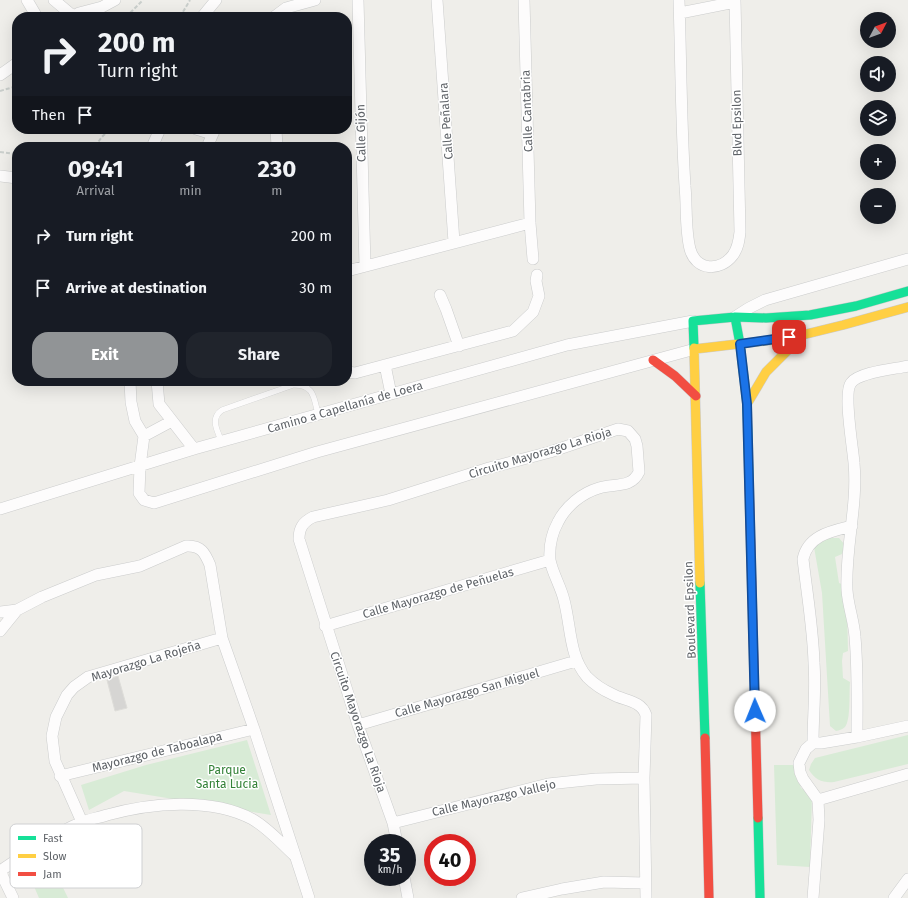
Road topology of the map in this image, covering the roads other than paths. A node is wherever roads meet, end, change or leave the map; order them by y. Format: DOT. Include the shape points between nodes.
graph roads {
  1 [pos="27,0"];
  2 [pos="54,0"];
  3 [pos="115,0"];
  4 [pos="216,0"];
  5 [pos="315,0"];
  6 [pos="358,0"];
  7 [pos="437,0"];
  8 [pos="524,0"];
  9 [pos="679,0"];
  10 [pos="735,1"];
  11 [pos="34,12"];
  12 [pos="67,12"];
  13 [pos="83,12"];
  14 [pos="206,12"];
  15 [pos="281,12"];
  16 [pos="680,13"];
  17 [pos="12,67"];
  18 [pos="0,75"];
  19 [pos="0,176"];
  20 [pos="12,177"];
  21 [pos="530,223"];
  22 [pos="454,242"];
  23 [pos="533,259"];
  24 [pos="908,259"];
  25 [pos="365,266"];
  26 [pos="352,270"];
  27 [pos="537,275"];
  28 [pos="908,291"];
  29 [pos="440,295"];
  30 [pos="908,307"];
  31 [pos="735,317"];
  32 [pos="693,321"];
  33 [pos="803,335"];
  34 [pos="740,344"];
  35 [pos="459,346"];
  36 [pos="695,349"];
  37 [pos="652,360"];
  38 [pos="385,365"];
  39 [pos="908,366"];
  40 [pos="352,373"];
  41 [pos="130,386"];
  42 [pos="157,386"];
  43 [pos="290,386"];
  44 [pos="304,386"];
  45 [pos="391,394"];
  46 [pos="696,396"];
  47 [pos="747,404"];
  48 [pos="318,414"];
  49 [pos="172,421"];
  50 [pos="144,436"];
  51 [pos="222,442"];
  52 [pos="194,449"];
  53 [pos="140,466"];
  54 [pos="0,509"];
  55 [pos="852,526"];
  56 [pos="550,560"];
  57 [pos="17,610"];
  58 [pos="0,612"];
  59 [pos="325,626"];
  60 [pos="0,631"];
  61 [pos="222,638"];
  62 [pos="576,661"];
  63 [pos="358,725"];
  64 [pos="908,726"];
  65 [pos="254,729"];
  66 [pos="857,737"];
  67 [pos="813,743"];
  68 [pos="908,774"];
  69 [pos="60,776"];
  70 [pos="644,778"];
  71 [pos="818,800"];
  72 [pos="82,822"];
  73 [pos="393,823"];
  74 [pos="78,824"];
  75 [pos="395,834"];
  76 [pos="294,855"];
  77 [pos="10,864"];
  78 [pos="0,871"];
  79 [pos="908,880"];
  80 [pos="645,883"];
  81 [pos="406,886"];
  82 [pos="13,898"];
  83 [pos="309,898"];
  84 [pos="408,898"];
  85 [pos="522,898"];
  86 [pos="646,898"];
  87 [pos="709,898"];
  88 [pos="760,898"];
  89 [pos="813,898"];
  90 [pos="894,898"];
  1 -- 11 [label="street"];
  2 -- 12 [label="street"];
  3 -- 13 [label="street" via="102,7"];
  4 -- 14 [label="street"];
  5 -- 15 [label="street" via="286,8"];
  6 -- 25 [label="street, Calle Gijón"];
  7 -- 22 [label="street, Calle Peñalara"];
  8 -- 21 [label="street, Calle Cantabria"];
  9 -- 16 [label="street"];
  10 -- 16 [label="street"];
  10 -- 16 [label="street, Blvd Epsilon" via="740,232 738,246 733,255 711,268 698,262 691,251 688,238"];
  17 -- 18 [label="street"];
  19 -- 20 [label="street"];
  21 -- 22 [label="street"];
  21 -- 23 [label="street, Calle Cantabria"];
  22 -- 25 [label="street"];
  24 -- 31 [label="street" via="765,300"];
  25 -- 26 [label="street"];
  27 -- 35 [label="street" via="539,296 533,312 513,331"];
  28 -- 31 [label="street" via="856,306 810,315"];
  29 -- 35 [label="street"];
  30 -- 33 [label="street"];
  31 -- 32 [label="street"];
  31 -- 34 [label="street"];
  32 -- 36 [label="street, Boulevard Epsilon"];
  32 -- 45 [label="street, Camino a Capellanía de Loera" via="567,345"];
  33 -- 34 [label="street"];
  33 -- 47 [label="street" via="766,372"];
  34 -- 36 [label="street"];
  34 -- 47 [label="street"];
  35 -- 38 [label="street"];
  36 -- 37 [label="street"];
  36 -- 46 [label="street, Boulevard Epsilon"];
  37 -- 46 [label="street" via="675,376"];
  37 -- 53 [label="street" via="317,452 154,503 144,500 139,493"];
  38 -- 40 [label="street"];
  38 -- 45 [label="street"];
  39 -- 55 [label="street" via="861,376 851,382 847,400 856,491"];
  41 -- 50 [label="street" via="135,421"];
  42 -- 49 [label="street" via="159,404"];
  43 -- 51 [label="lane" via="218,412 215,425"];
  44 -- 48 [label="lane" via="313,394"];
  45 -- 48 [label="street, Camino a Capellanía de Loera"];
  46 -- 87 [label="street, Boulevard Epsilon"];
  47 -- 88 [label="street"];
  48 -- 51 [label="street, Camino a Capellanía de Loera"];
  49 -- 50 [label="street"];
  49 -- 52 [label="street"];
  50 -- 53 [label="street"];
  51 -- 52 [label="street, Camino a Capellanía de Loera"];
  52 -- 53 [label="street, Camino a Capellanía de Loera"];
  53 -- 54 [label="street, Camino a Capellanía de Loera"];
  55 -- 66 [label="street" via="847,590 855,636 858,682"];
  55 -- 67 [label="street" via="824,533 804,552 814,662"];
  56 -- 59 [label="street, Calle Mayorazgo de Peñuelas"];
  56 -- 59 [label="street, Circuito Mayorazgo La Rioja" via="552,535 568,506 595,490 629,483 637,476 639,472 636,443 628,431 618,429 388,500 305,521 299,532 299,539"];
  56 -- 62 [label="street, Circuito Mayorazgo La Rioja" via="564,600"];
  57 -- 58 [label="street"];
  57 -- 60 [label="street"];
  57 -- 61 [label="street" via="96,575 140,566 186,546 194,546 202,550 210,565"];
  59 -- 63 [label="street, Circuito Mayorazgo La Rioja"];
  61 -- 65 [label="street"];
  61 -- 69 [label="street, Mayorazgo La Rojeña" via="88,677 74,687 56,717 52,736"];
  62 -- 63 [label="street, Calle Mayorazgo San Miguel"];
  62 -- 70 [label="street, Circuito Mayorazgo La Rioja" via="587,677 601,688 638,704 645,711"];
  63 -- 73 [label="street, Circuito Mayorazgo La Rioja"];
  64 -- 66 [label="street"];
  65 -- 69 [label="street, Mayorazgo de Taboalapa"];
  65 -- 76 [label="street"];
  66 -- 67 [label="street"];
  67 -- 71 [label="street" via="806,749 799,763 803,779"];
  68 -- 71 [label="street"];
  69 -- 72 [label="street, Mayorazgo La Rojeña"];
  70 -- 73 [label="street, Calle Mayorazgo Vallejo" via="548,784"];
  70 -- 80 [label="street, Circuito Mayorazgo La Rioja"];
  71 -- 89 [label="street"];
  72 -- 74 [label="street"];
  72 -- 76 [label="street" via="149,806 183,804 212,807 233,812 262,825"];
  73 -- 75 [label="street, Circuito Mayorazgo La Rioja"];
  76 -- 83 [label="street"];
  77 -- 78 [label="street"];
  78 -- 82 [label="street"];
  79 -- 90 [label="street"];
  80 -- 85 [label="street" via="604,882"];
  80 -- 86 [label="street, Circuito Mayorazgo La Rioja"];
  81 -- 84 [label="street"];
}
